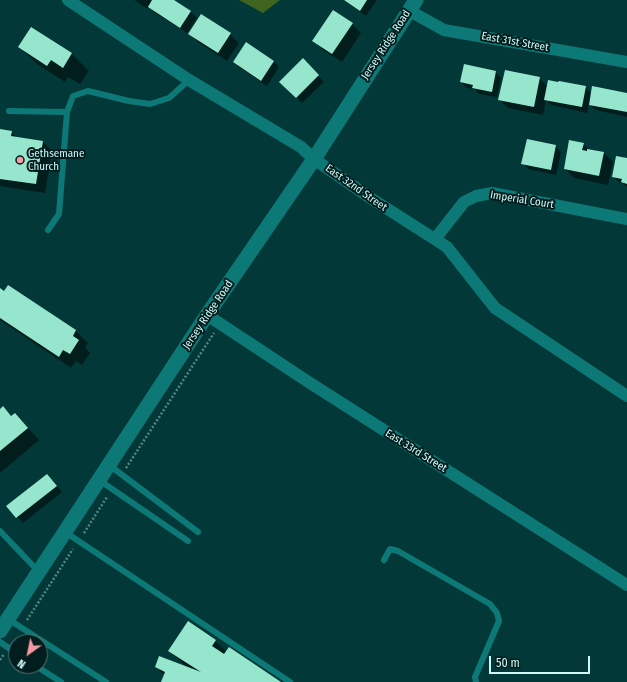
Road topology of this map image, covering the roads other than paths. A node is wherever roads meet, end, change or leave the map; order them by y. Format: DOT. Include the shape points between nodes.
graph roads {
  1 [pos="68,0"];
  2 [pos="412,5"];
  3 [pos="627,62"];
  4 [pos="189,80"];
  5 [pos="9,111"];
  6 [pos="67,112"];
  7 [pos="314,159"];
  8 [pos="627,219"];
  9 [pos="48,230"];
  10 [pos="435,239"];
  11 [pos="207,315"];
  12 [pos="627,396"];
  13 [pos="109,465"];
  14 [pos="99,480"];
  15 [pos="0,531"];
  16 [pos="65,532"];
  17 [pos="198,532"];
  18 [pos="188,541"];
  19 [pos="384,560"];
  20 [pos="39,572"];
  21 [pos="627,585"];
  22 [pos="4,625"];
  23 [pos="48,674"];
  24 [pos="61,682"];
  25 [pos="106,682"];
  26 [pos="290,682"];
  27 [pos="476,682"];
  1 -- 4 [label="street, East 32nd Street"];
  2 -- 3 [label="street, East 31st Street" via="444,30"];
  2 -- 7 [label="street, Jersey Ridge Road"];
  4 -- 6 [label="lane" via="169,98 150,104 88,91 73,96"];
  4 -- 7 [label="street, East 32nd Street" via="301,147"];
  5 -- 6 [label="lane"];
  6 -- 9 [label="lane" via="59,214"];
  7 -- 10 [label="street, East 32nd Street"];
  7 -- 11 [label="street, Jersey Ridge Road"];
  8 -- 10 [label="street, Imperial Court" via="492,193 476,196 464,202"];
  10 -- 12 [label="street, East 32nd Street" via="447,247 495,308"];
  11 -- 13 [label="street, Jersey Ridge Road"];
  11 -- 21 [label="street, East 33rd Street"];
  13 -- 14 [label="street, Jersey Ridge Road"];
  13 -- 17 [label="lane"];
  14 -- 16 [label="street, Jersey Ridge Road"];
  14 -- 18 [label="lane"];
  15 -- 20 [label="lane"];
  16 -- 20 [label="street, Jersey Ridge Road"];
  16 -- 26 [label="lane"];
  19 -- 27 [label="lane" via="390,549 398,551 490,604 497,613 499,621 475,677"];
  20 -- 22 [label="street, Jersey Ridge Road"];
  22 -- 25 [label="lane"];
  23 -- 24 [label="lane"];
}
